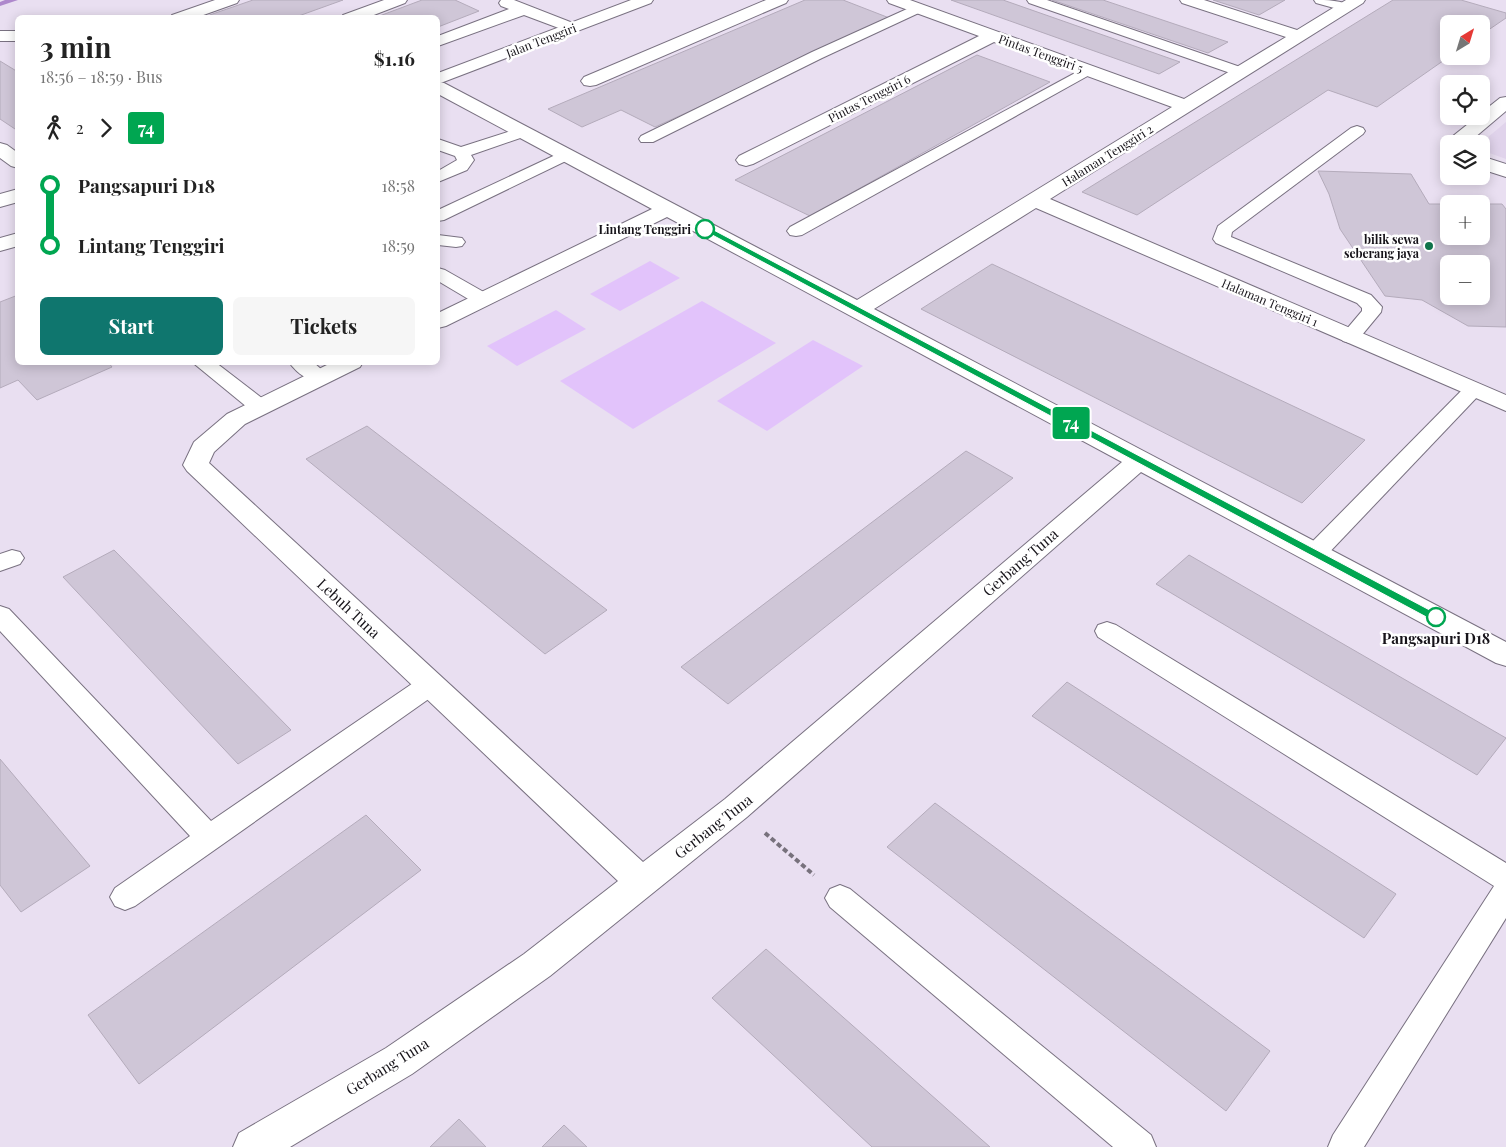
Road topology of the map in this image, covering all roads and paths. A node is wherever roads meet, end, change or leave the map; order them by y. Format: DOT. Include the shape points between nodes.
graph roads {
  1 [pos="231,0"];
  2 [pos="399,0"];
  3 [pos="501,0"];
  4 [pos="645,0"];
  5 [pos="780,0"];
  6 [pos="895,0"];
  7 [pos="1034,0"];
  8 [pos="1188,0"];
  9 [pos="1321,0"];
  10 [pos="1351,4"];
  11 [pos="918,8"];
  12 [pos="524,10"];
  13 [pos="187,15"];
  14 [pos="357,15"];
  15 [pos="572,28"];
  16 [pos="0,36"];
  17 [pos="15,36"];
  18 [pos="993,36"];
  19 [pos="1299,36"];
  20 [pos="440,40"];
  21 [pos="1088,70"];
  22 [pos="1241,72"];
  23 [pos="440,78"];
  24 [pos="590,81"];
  25 [pos="440,87"];
  26 [pos="1506,102"];
  27 [pos="1186,106"];
  28 [pos="1357,131"];
  29 [pos="523,132"];
  30 [pos="1466,135"];
  31 [pos="647,139"];
  32 [pos="440,145"];
  33 [pos="0,149"];
  34 [pos="461,153"];
  35 [pos="566,155"];
  36 [pos="15,160"];
  37 [pos="746,160"];
  38 [pos="1490,165"];
  39 [pos="1506,171"];
  40 [pos="440,176"];
  41 [pos="15,196"];
  42 [pos="1035,200"];
  43 [pos="0,201"];
  44 [pos="668,209"];
  45 [pos="440,215"];
  46 [pos="796,232"];
  47 [pos="15,239"];
  48 [pos="440,240"];
  49 [pos="456,242"];
  50 [pos="0,245"];
  51 [pos="440,275"];
  52 [pos="482,299"];
  53 [pos="858,310"];
  54 [pos="440,320"];
  55 [pos="1350,337"];
  56 [pos="206,365"];
  57 [pos="336,365"];
  58 [pos="310,370"];
  59 [pos="1473,390"];
  60 [pos="1506,404"];
  61 [pos="260,407"];
  62 [pos="1140,460"];
  63 [pos="1315,553"];
  64 [pos="0,615"];
  65 [pos="1107,631"];
  66 [pos="1506,655"];
  67 [pos="431,684"];
  68 [pos="736,808"];
  69 [pos="209,838"];
  70 [pos="1506,878"];
  71 [pos="641,882"];
  72 [pos="1506,892"];
  73 [pos="125,896"];
  74 [pos="840,898"];
  75 [pos="252,1147"];
  76 [pos="1139,1147"];
  77 [pos="1345,1147"];
  1 -- 13 [label="street"];
  2 -- 14 [label="street"];
  3 -- 12 [label="street"];
  4 -- 15 [label="street, Jalan Tenggiri"];
  5 -- 24 [label="street"];
  6 -- 11 [label="street, Pintas Tenggiri 5"];
  7 -- 22 [label="lane"];
  8 -- 19 [label="street"];
  9 -- 10 [label="lane"];
  10 -- 19 [label="street, Halaman Tenggiri 2"];
  11 -- 18 [label="street, Pintas Tenggiri 5"];
  11 -- 31 [label="lane"];
  12 -- 15 [label="street"];
  12 -- 20 [label="street"];
  15 -- 23 [label="street, Jalan Tenggiri"];
  16 -- 17 [label="street"];
  18 -- 21 [label="street, Pintas Tenggiri 5"];
  18 -- 37 [label="street, Pintas Tenggiri 6"];
  19 -- 22 [label="street, Halaman Tenggiri 2"];
  21 -- 27 [label="street, Pintas Tenggiri 5"];
  21 -- 46 [label="lane"];
  22 -- 27 [label="street, Halaman Tenggiri 2"];
  25 -- 29 [label="street"];
  26 -- 30 [label="street"];
  27 -- 42 [label="street, Halaman Tenggiri 2"];
  28 -- 55 [label="lane" via="1224,230 1222,239 1364,299 1372,307 1371,312"];
  29 -- 34 [label="lane"];
  29 -- 35 [label="street"];
  32 -- 34 [label="lane"];
  33 -- 36 [label="street"];
  34 -- 40 [label="lane" via="466,160 461,166"];
  35 -- 44 [label="street"];
  35 -- 45 [label="lane"];
  38 -- 39 [label="street"];
  41 -- 43 [label="street"];
  42 -- 53 [label="street, Halaman Tenggiri 2"];
  42 -- 55 [label="street, Halaman Tenggiri 1"];
  44 -- 52 [label="street"];
  44 -- 53 [label="street"];
  47 -- 50 [label="street"];
  48 -- 49 [label="lane"];
  51 -- 52 [label="lane"];
  52 -- 54 [label="street"];
  53 -- 62 [label="street"];
  55 -- 59 [label="street, Halaman Tenggiri 1"];
  56 -- 61 [label="lane"];
  57 -- 58 [label="street, Lebuh Tuna"];
  58 -- 61 [label="street, Lebuh Tuna"];
  59 -- 60 [label="street, Halaman Tenggiri 1"];
  59 -- 63 [label="lane"];
  61 -- 67 [label="street, Lebuh Tuna" via="236,419 203,448 196,465"];
  62 -- 63 [label="street"];
  62 -- 68 [label="street, Gerbang Tuna"];
  63 -- 66 [label="street"];
  64 -- 69 [label="lane"];
  65 -- 70 [label="lane"];
  67 -- 69 [label="lane"];
  67 -- 71 [label="street, Lebuh Tuna"];
  68 -- 71 [label="street, Gerbang Tuna"];
  68 -- 74 [label="path"];
  69 -- 73 [label="lane"];
  71 -- 75 [label="street, Gerbang Tuna" via="537,965 399,1061"];
  72 -- 77 [label="lane"];
  74 -- 76 [label="lane"];
}
